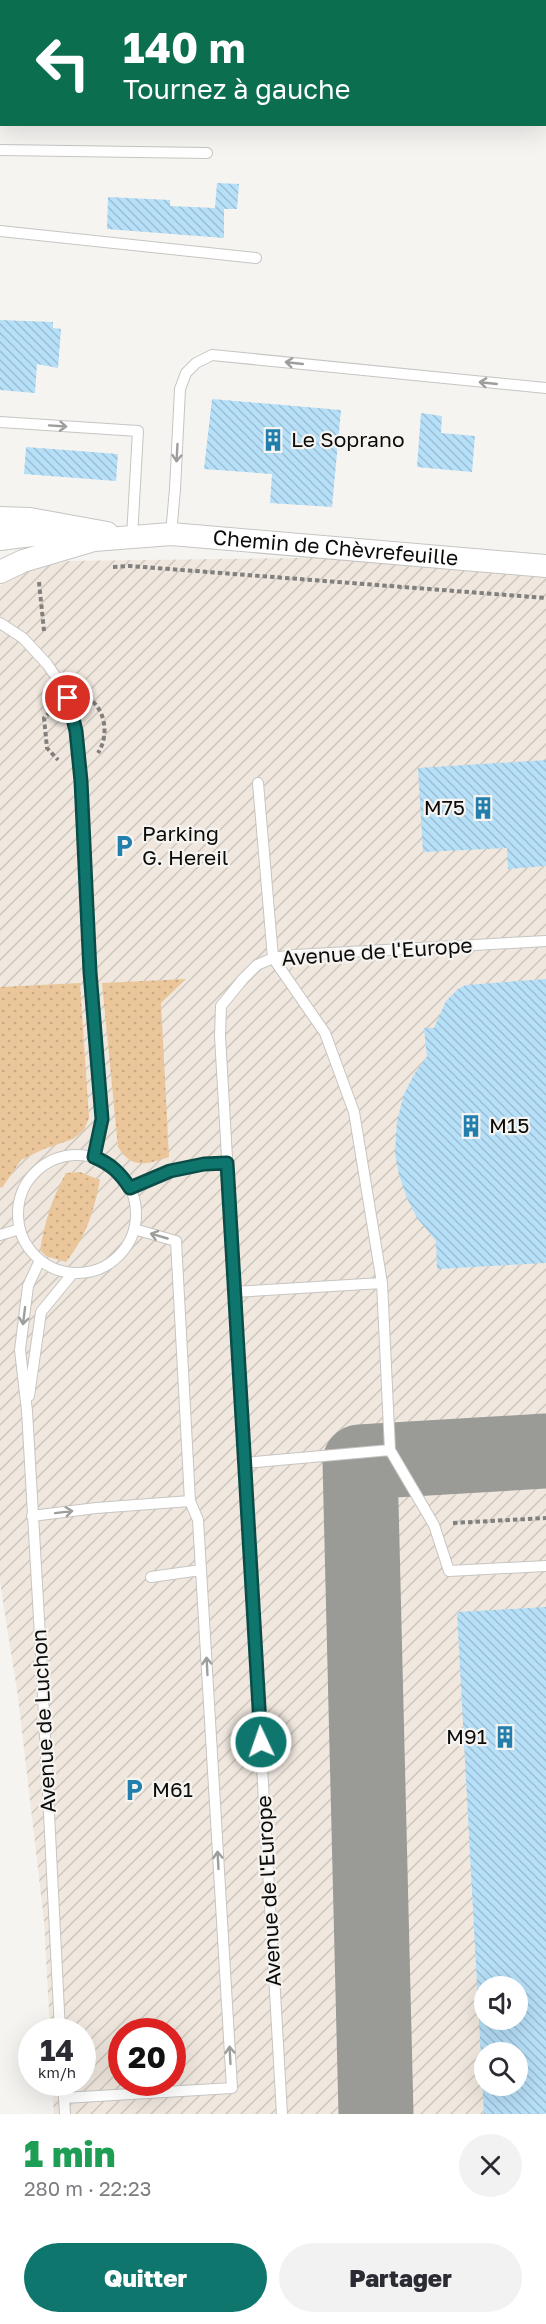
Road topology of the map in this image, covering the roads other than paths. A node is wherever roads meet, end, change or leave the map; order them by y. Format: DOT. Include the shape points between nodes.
graph roads {
  1 [pos="0,150"];
  2 [pos="207,153"];
  3 [pos="0,231"];
  4 [pos="256,258"];
  5 [pos="546,388"];
  6 [pos="0,422"];
  7 [pos="0,518"];
  8 [pos="171,534"];
  9 [pos="129,537"];
  10 [pos="0,540"];
  11 [pos="94,540"];
  12 [pos="546,568"];
  13 [pos="0,572"];
  14 [pos="0,623"];
  15 [pos="258,783"];
  16 [pos="546,941"];
  17 [pos="273,958"];
  18 [pos="94,1157"];
  19 [pos="227,1163"];
  20 [pos="130,1188"];
  21 [pos="20,1228"];
  22 [pos="134,1229"];
  23 [pos="0,1235"];
  24 [pos="40,1260"];
  25 [pos="73,1273"];
  26 [pos="382,1283"];
  27 [pos="234,1292"];
  28 [pos="27,1412"];
  29 [pos="390,1450"];
  30 [pos="244,1463"];
  31 [pos="190,1501"];
  32 [pos="32,1516"];
  33 [pos="546,1566"];
  34 [pos="201,1570"];
  35 [pos="151,1577"];
  36 [pos="59,2018"];
  37 [pos="64,2098"];
  38 [pos="64,2114"];
  39 [pos="282,2114"];
  1 -- 2 [label="lane"];
  3 -- 4 [label="lane"];
  5 -- 8 [label="lane, one-way" via="205,357 186,373 180,389"];
  6 -- 9 [label="lane, one-way" via="138,431"];
  7 -- 9 [label="street, Chemin de Chèvrefeuille" via="30,519"];
  8 -- 9 [label="street, Chemin de Chèvrefeuille"];
  8 -- 12 [label="street, Chemin de Chèvrefeuille"];
  9 -- 11 [label="street, Chemin de Chèvrefeuille"];
  10 -- 11 [label="street, Chemin de Chèvrefeuille" via="32,535"];
  11 -- 13 [label="street, Chemin de Chèvrefeuille" via="23,561"];
  14 -- 18 [label="lane" via="23,638 47,664 63,687 76,731 102,1119"];
  15 -- 17 [label="lane"];
  16 -- 17 [label="lane, Avenue de l'Europe"];
  17 -- 19 [label="lane, Avenue de l'Europe" via="257,965 221,1006"];
  17 -- 26 [label="lane" via="325,1033 354,1112"];
  18 -- 20 [label="lane" via="121,1174"];
  18 -- 21 [label="lane" via="68,1155 49,1161 33,1174 19,1203"];
  19 -- 20 [label="lane" via="170,1171"];
  19 -- 27 [label="lane, Avenue de l'Europe"];
  20 -- 22 [label="lane" via="135,1203"];
  21 -- 23 [label="lane"];
  21 -- 24 [label="lane"];
  22 -- 25 [label="lane" via="129,1242 112,1262"];
  31 -- 22 [label="lane, one-way" via="176,1241"];
  24 -- 25 [label="lane"];
  24 -- 28 [label="lane, one-way" via="28,1286 20,1350"];
  25 -- 28 [label="lane" via="41,1312"];
  26 -- 27 [label="lane"];
  26 -- 29 [label="lane"];
  27 -- 30 [label="lane, Avenue de l'Europe"];
  28 -- 32 [label="lane, Avenue de Luchon"];
  29 -- 30 [label="lane"];
  29 -- 33 [label="lane" via="434,1525 449,1571"];
  30 -- 39 [label="lane, Avenue de l'Europe"];
  32 -- 31 [label="lane, one-way"];
  31 -- 34 [label="lane" via="198,1520"];
  32 -- 36 [label="lane, Avenue de Luchon"];
  34 -- 35 [label="lane"];
  37 -- 34 [label="lane, one-way" via="232,2088"];
  37 -- 38 [label="lane"];
}
